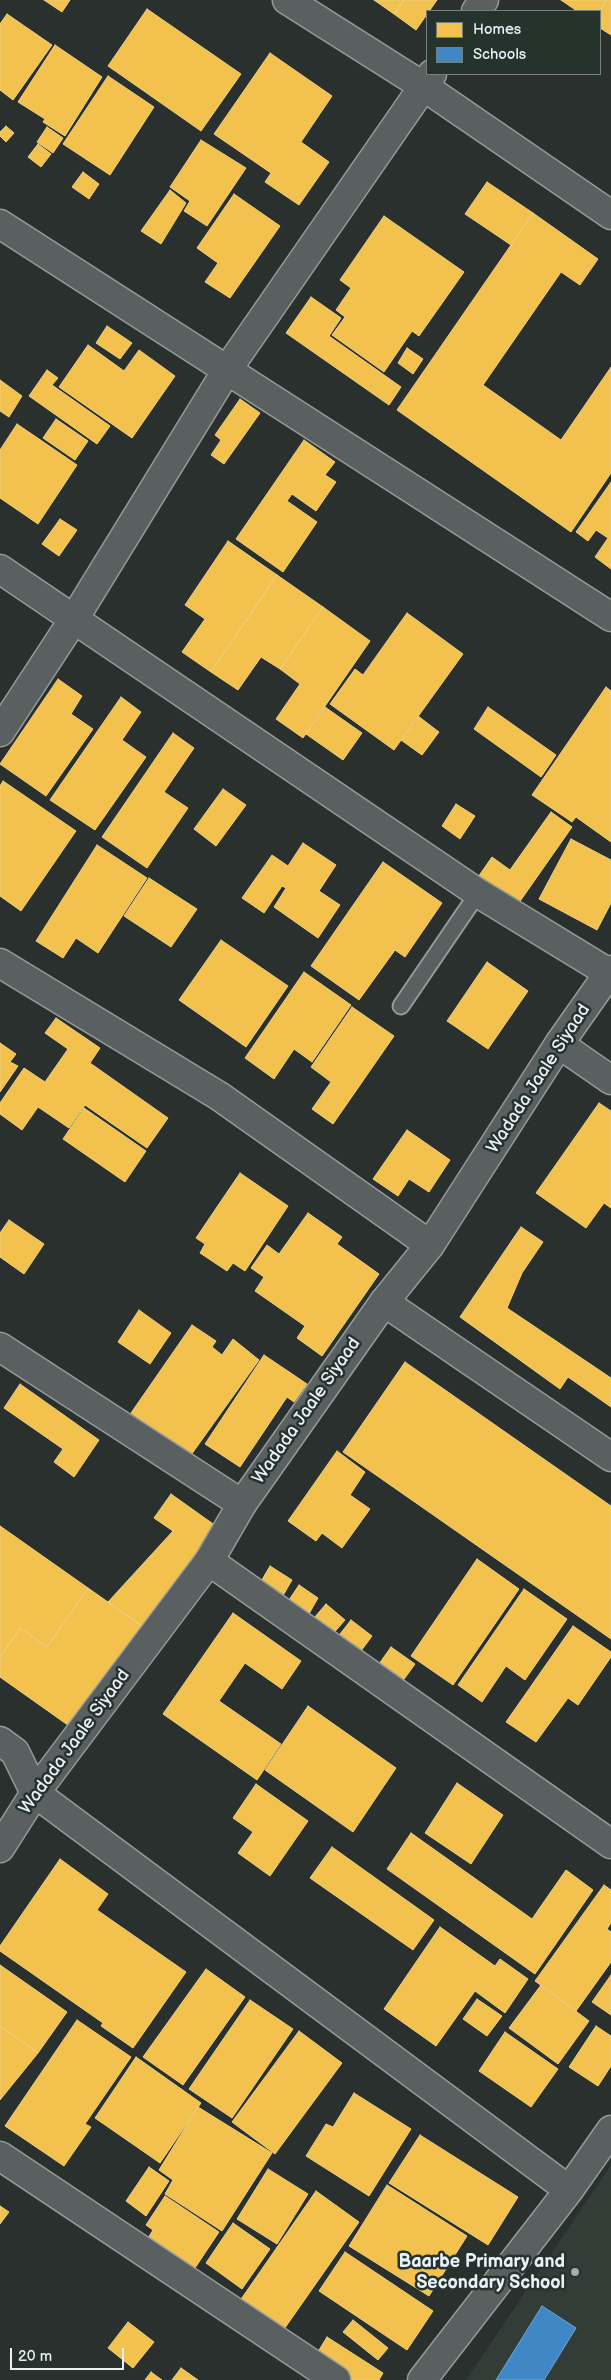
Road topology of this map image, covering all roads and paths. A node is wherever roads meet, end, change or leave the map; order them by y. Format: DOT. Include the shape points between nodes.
graph roads {
  1 [pos="287,0"];
  2 [pos="428,80"];
  3 [pos="611,215"];
  4 [pos="0,224"];
  5 [pos="227,370"];
  6 [pos="0,570"];
  7 [pos="611,617"];
  8 [pos="74,619"];
  9 [pos="0,732"];
  10 [pos="478,892"];
  11 [pos="0,963"];
  12 [pos="610,972"];
  13 [pos="401,1006"];
  14 [pos="559,1044"];
  15 [pos="611,1080"];
  16 [pos="430,1245"];
  17 [pos="384,1302"];
  18 [pos="0,1347"];
  19 [pos="611,1457"];
  20 [pos="242,1504"];
  21 [pos="209,1561"];
  22 [pos="0,1741"];
  23 [pos="35,1793"];
  24 [pos="611,1844"];
  25 [pos="0,1848"];
  26 [pos="611,2130"];
  27 [pos="0,2156"];
  28 [pos="570,2190"];
  29 [pos="336,2380"];
  30 [pos="422,2380"];
  1 -- 2 [label="street"];
  2 -- 3 [label="street"];
  2 -- 5 [label="street"];
  4 -- 5 [label="street"];
  5 -- 7 [label="street"];
  5 -- 8 [label="street"];
  6 -- 8 [label="street"];
  8 -- 9 [label="street"];
  8 -- 10 [label="street"];
  10 -- 12 [label="street"];
  10 -- 13 [label="lane"];
  11 -- 16 [label="street" via="219,1096"];
  12 -- 14 [label="street, Wadada Jaale Siyaad"];
  14 -- 15 [label="street"];
  14 -- 16 [label="street, Wadada Jaale Siyaad"];
  16 -- 17 [label="street, Wadada Jaale Siyaad"];
  17 -- 19 [label="street"];
  17 -- 20 [label="street, Wadada Jaale Siyaad"];
  18 -- 20 [label="street"];
  20 -- 21 [label="street, Wadada Jaale Siyaad"];
  21 -- 23 [label="street, Wadada Jaale Siyaad"];
  21 -- 24 [label="street"];
  22 -- 23 [label="street" via="15,1752"];
  23 -- 25 [label="street, Wadada Jaale Siyaad"];
  23 -- 28 [label="street"];
  26 -- 28 [label="street"];
  27 -- 29 [label="street"];
  28 -- 30 [label="street"];
}
